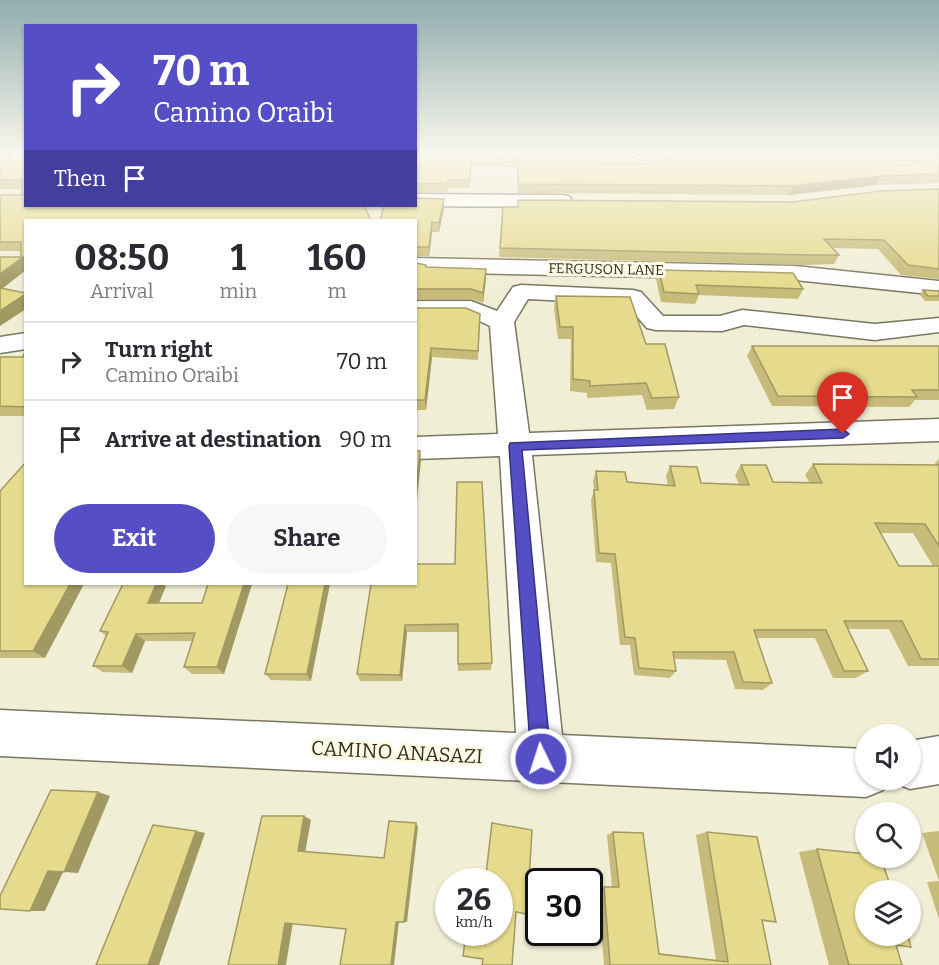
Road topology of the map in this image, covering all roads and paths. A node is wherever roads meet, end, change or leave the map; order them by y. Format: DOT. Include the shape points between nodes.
graph roads {
  1 [pos="417,200"];
  2 [pos="586,201"];
  3 [pos="417,265"];
  4 [pos="939,288"];
  5 [pos="417,308"];
  6 [pos="502,322"];
  7 [pos="939,325"];
  8 [pos="24,342"];
  9 [pos="0,345"];
  10 [pos="939,430"];
  11 [pos="515,446"];
  12 [pos="417,448"];
  13 [pos="0,733"];
  14 [pos="541,759"];
  15 [pos="939,760"];
  16 [pos="921,763"];
  17 [pos="855,773"];
  1 -- 2 [label="street"];
  3 -- 4 [label="street, FERGUSON LANE" via="795,273"];
  5 -- 6 [label="street" via="471,308"];
  6 -- 7 [label="street" via="521,292 633,297 656,322 722,324 742,317 875,332"];
  6 -- 11 [label="street"];
  8 -- 9 [label="street"];
  10 -- 11 [label="street"];
  11 -- 12 [label="street"];
  11 -- 14 [label="street"];
  13 -- 14 [label="street, CAMINO ANASAZI"];
  14 -- 17 [label="street, CAMINO ANASAZI"];
  15 -- 16 [label="street"];
}
